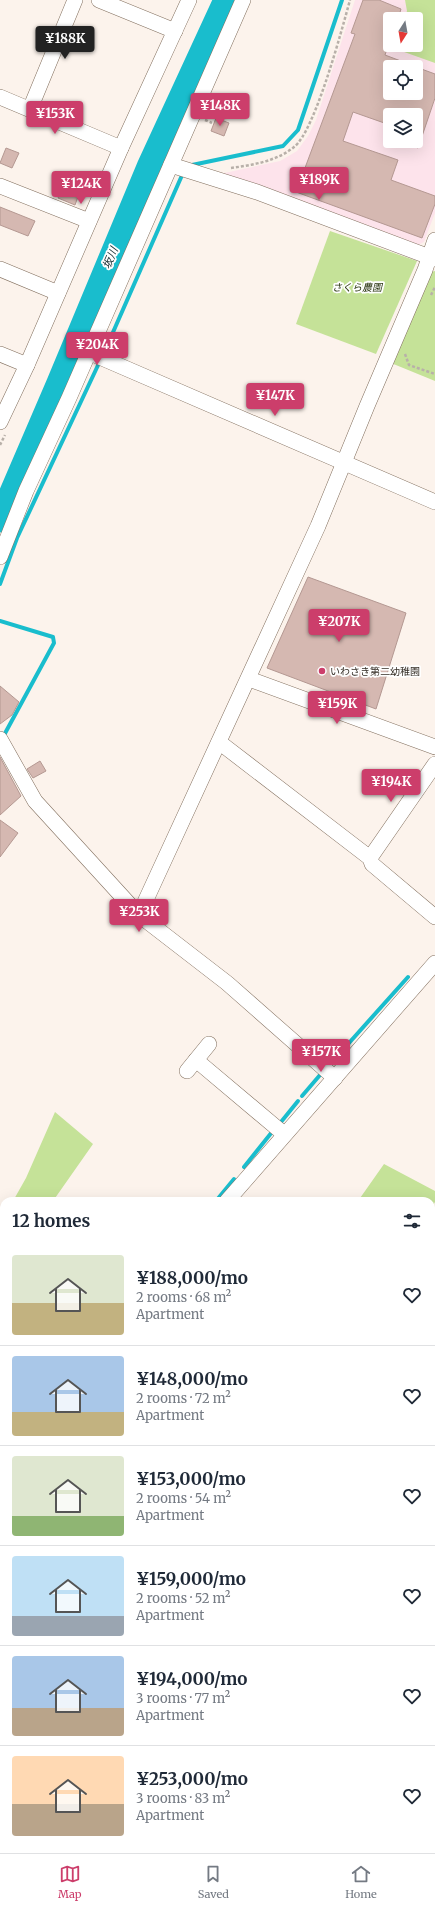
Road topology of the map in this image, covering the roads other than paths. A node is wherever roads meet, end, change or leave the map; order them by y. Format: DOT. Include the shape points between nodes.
graph roads {
  1 [pos="75,0"];
  2 [pos="99,0"];
  3 [pos="189,0"];
  4 [pos="243,0"];
  5 [pos="175,31"];
  6 [pos="0,97"];
  7 [pos="30,109"];
  8 [pos="121,148"];
  9 [pos="181,168"];
  10 [pos="0,186"];
  11 [pos="89,221"];
  12 [pos="435,240"];
  13 [pos="432,258"];
  14 [pos="0,269"];
  15 [pos="58,293"];
  16 [pos="0,354"];
  17 [pos="97,355"];
  18 [pos="27,365"];
  19 [pos="0,422"];
  20 [pos="344,464"];
  21 [pos="435,502"];
  22 [pos="0,558"];
  23 [pos="248,679"];
  24 [pos="0,739"];
  25 [pos="219,742"];
  26 [pos="435,747"];
  27 [pos="435,764"];
  28 [pos="370,858"];
  29 [pos="139,915"];
  30 [pos="435,917"];
  31 [pos="435,963"];
  32 [pos="209,1044"];
  33 [pos="335,1078"];
  34 [pos="284,1134"];
  35 [pos="230,1197"];
  1 -- 7 [label="street"];
  2 -- 5 [label="street"];
  3 -- 5 [label="street"];
  4 -- 9 [label="street"];
  5 -- 8 [label="street"];
  6 -- 7 [label="street"];
  7 -- 8 [label="street"];
  8 -- 11 [label="street"];
  9 -- 13 [label="street" via="257,192"];
  9 -- 17 [label="street"];
  10 -- 11 [label="street"];
  11 -- 15 [label="street"];
  12 -- 13 [label="street"];
  13 -- 20 [label="street"];
  14 -- 15 [label="street"];
  15 -- 18 [label="street"];
  16 -- 18 [label="street"];
  17 -- 20 [label="street" via="311,447"];
  17 -- 22 [label="street" via="26,491"];
  18 -- 19 [label="street"];
  20 -- 21 [label="street"];
  20 -- 23 [label="street"];
  23 -- 25 [label="street"];
  23 -- 26 [label="street"];
  24 -- 29 [label="street" via="35,801"];
  25 -- 28 [label="street"];
  25 -- 29 [label="street"];
  27 -- 28 [label="street"];
  28 -- 30 [label="street" via="372,864"];
  29 -- 33 [label="street" via="227,983"];
  31 -- 33 [label="street"];
  32 -- 34 [label="street" via="192,1065"];
  33 -- 34 [label="street"];
  34 -- 35 [label="street"];
}
